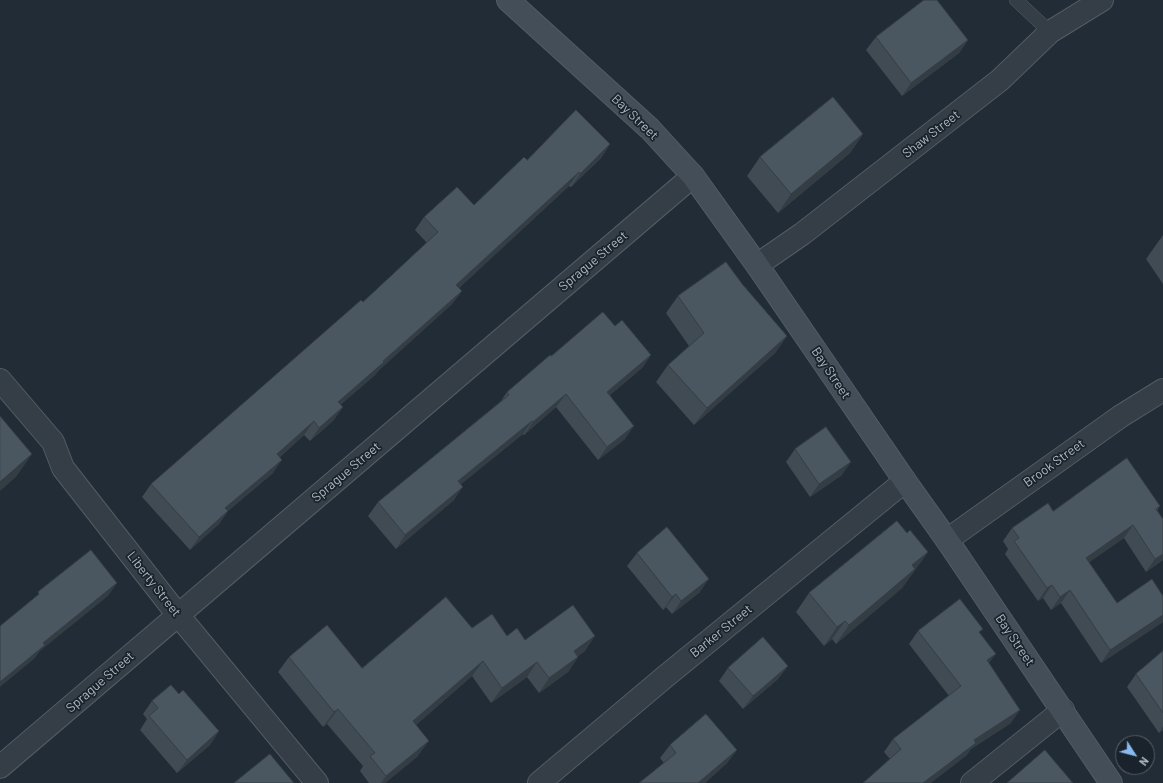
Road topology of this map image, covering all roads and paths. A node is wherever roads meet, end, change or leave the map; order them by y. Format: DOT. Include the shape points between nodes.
graph roads {
  1 [pos="508,0"];
  2 [pos="1016,0"];
  3 [pos="1102,0"];
  4 [pos="1050,32"];
  5 [pos="693,176"];
  6 [pos="757,265"];
  7 [pos="0,380"];
  8 [pos="1163,390"];
  9 [pos="905,481"];
  10 [pos="947,540"];
  11 [pos="178,615"];
  12 [pos="1063,710"];
  13 [pos="0,767"];
  14 [pos="317,783"];
  15 [pos="539,783"];
  16 [pos="972,783"];
  17 [pos="1111,783"];
  1 -- 5 [label="main road, Bay Street" via="650,130"];
  2 -- 4 [label="lane"];
  3 -- 4 [label="street, Shaw Street"];
  4 -- 6 [label="street, Shaw Street" via="1000,80 802,234"];
  5 -- 6 [label="main road, Bay Street"];
  5 -- 11 [label="street, Sprague Street"];
  6 -- 9 [label="main road, Bay Street"];
  7 -- 11 [label="street, Liberty Street" via="53,442 63,468"];
  8 -- 10 [label="street, Brook Street" via="1121,416"];
  9 -- 10 [label="main road, Bay Street"];
  9 -- 15 [label="street, Barker Street"];
  10 -- 12 [label="main road, Bay Street"];
  11 -- 13 [label="street, Sprague Street"];
  11 -- 14 [label="street, Liberty Street"];
  12 -- 16 [label="street"];
  12 -- 17 [label="main road, Bay Street"];
}
